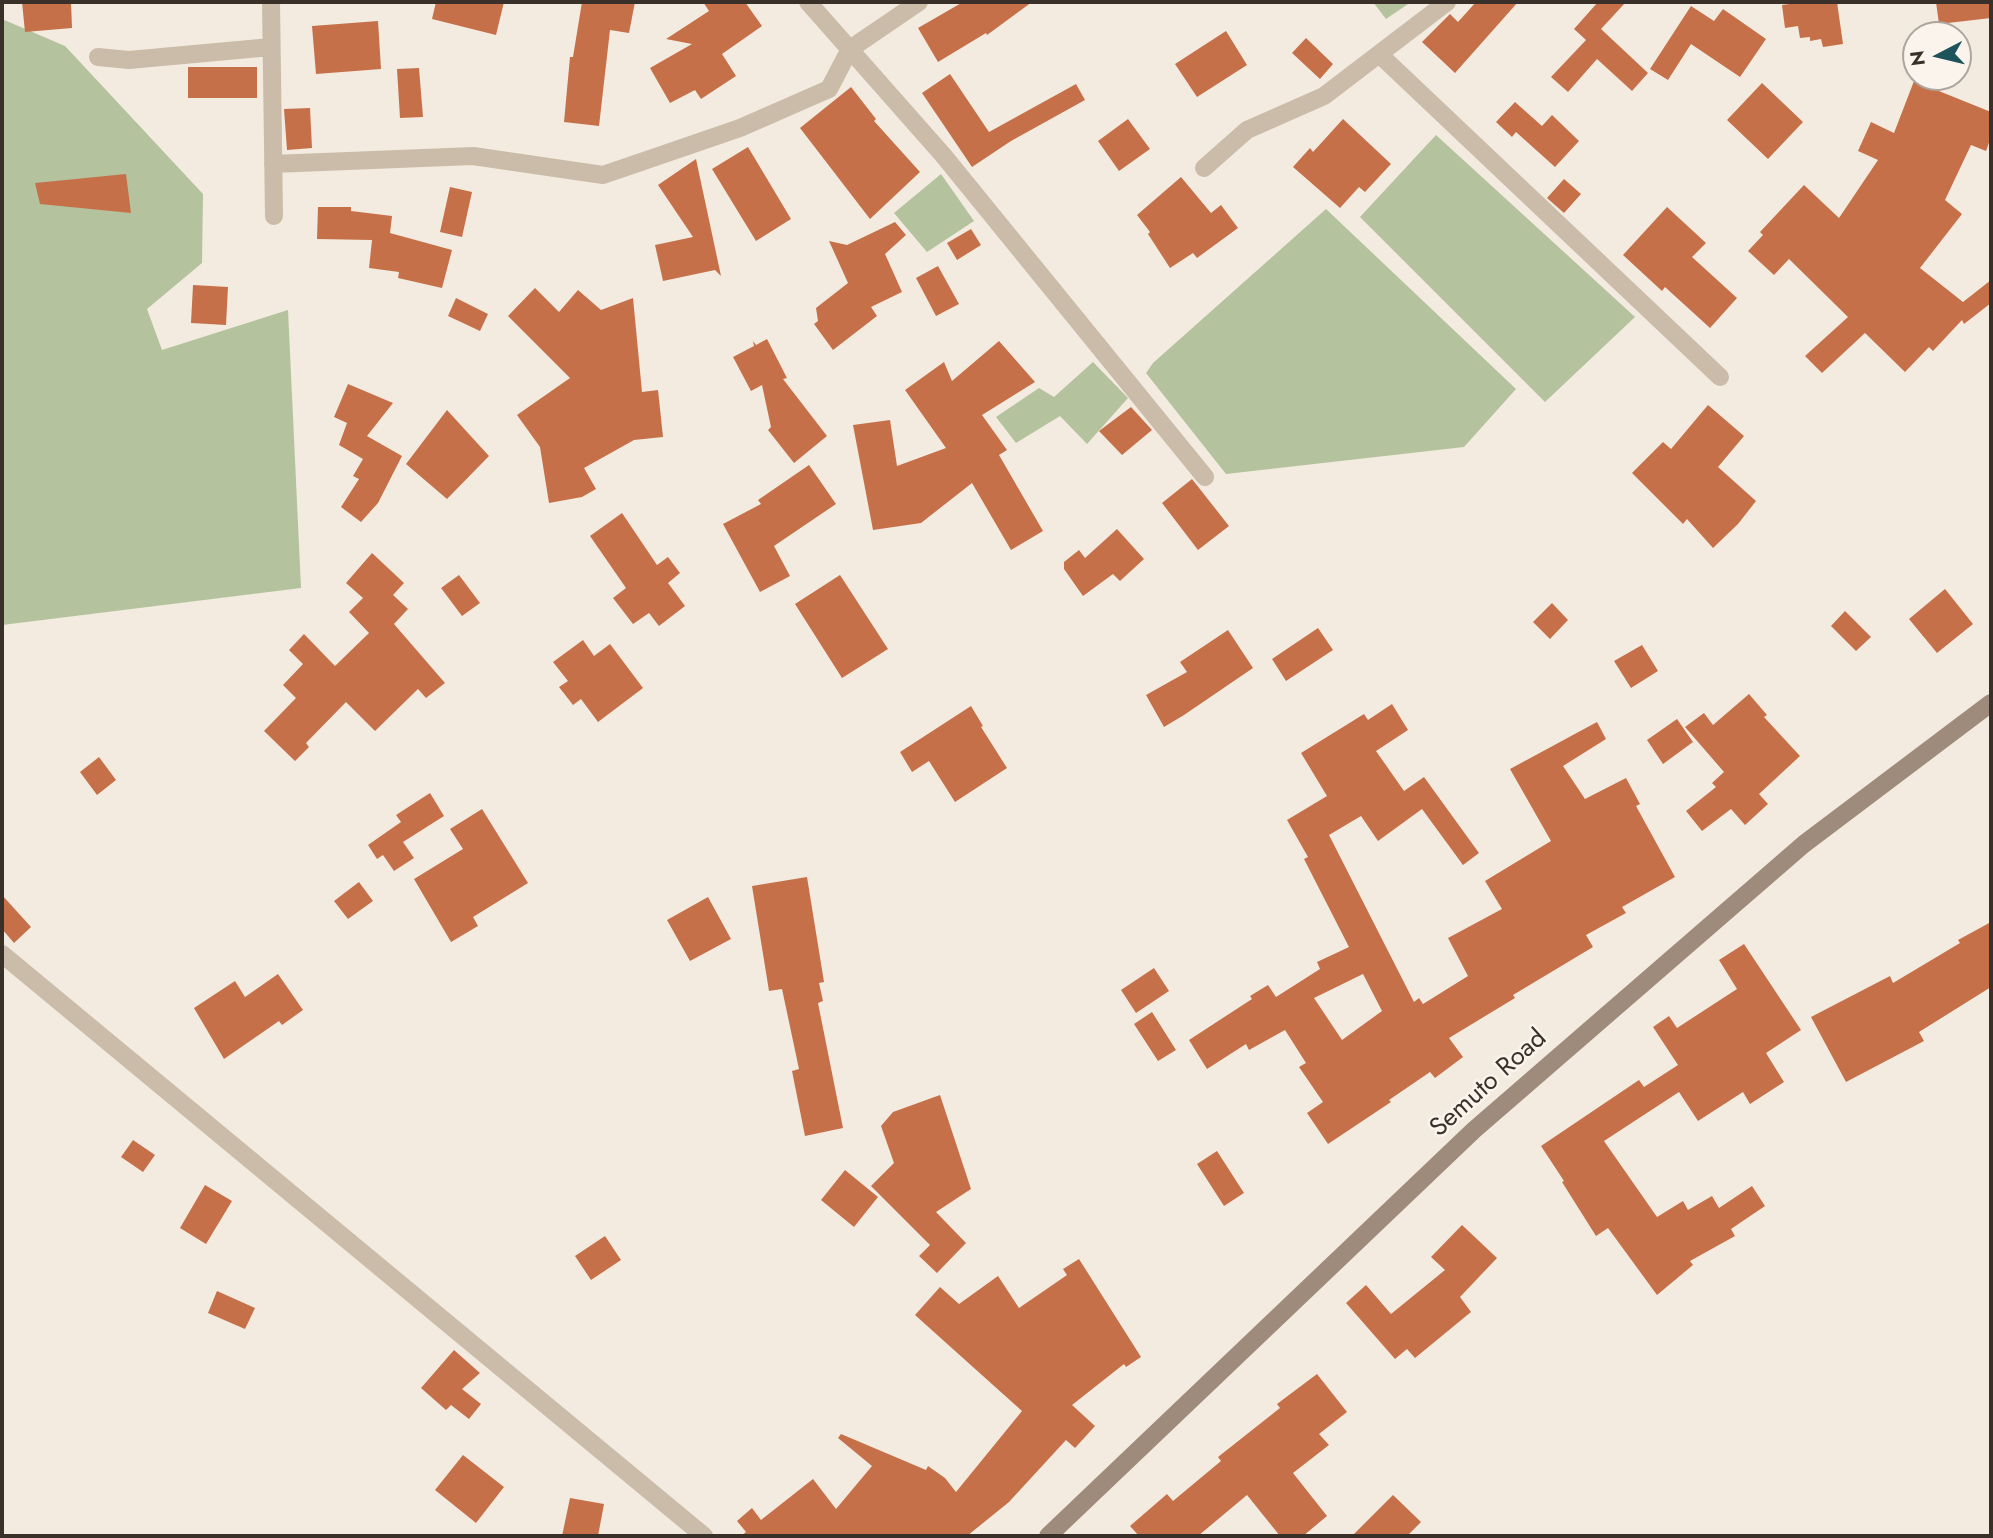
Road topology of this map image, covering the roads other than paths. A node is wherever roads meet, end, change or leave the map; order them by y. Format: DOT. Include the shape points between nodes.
graph roads {
  1 [pos="271,2"];
  2 [pos="808,2"];
  3 [pos="919,2"];
  4 [pos="1447,2"];
  5 [pos="271,47"];
  6 [pos="850,49"];
  7 [pos="1379,54"];
  8 [pos="98,57"];
  9 [pos="273,164"];
  10 [pos="1203,168"];
  11 [pos="274,216"];
  12 [pos="1720,376"];
  13 [pos="1205,477"];
  14 [pos="1991,703"];
  15 [pos="2,954"];
  16 [pos="704,1536"];
  17 [pos="1048,1536"];
  1 -- 5 [label="street"];
  2 -- 6 [label="street"];
  3 -- 6 [label="street"];
  4 -- 7 [label="street"];
  5 -- 8 [label="street" via="129,60"];
  5 -- 9 [label="street"];
  6 -- 9 [label="street" via="829,89 740,128 603,175 473,156"];
  6 -- 13 [label="street" via="943,155"];
  7 -- 10 [label="street" via="1324,96 1247,130"];
  7 -- 12 [label="street"];
  9 -- 11 [label="street"];
  14 -- 17 [label="main road, Semuto Road" via="1804,844 1474,1130"];
  15 -- 16 [label="street"];
}
